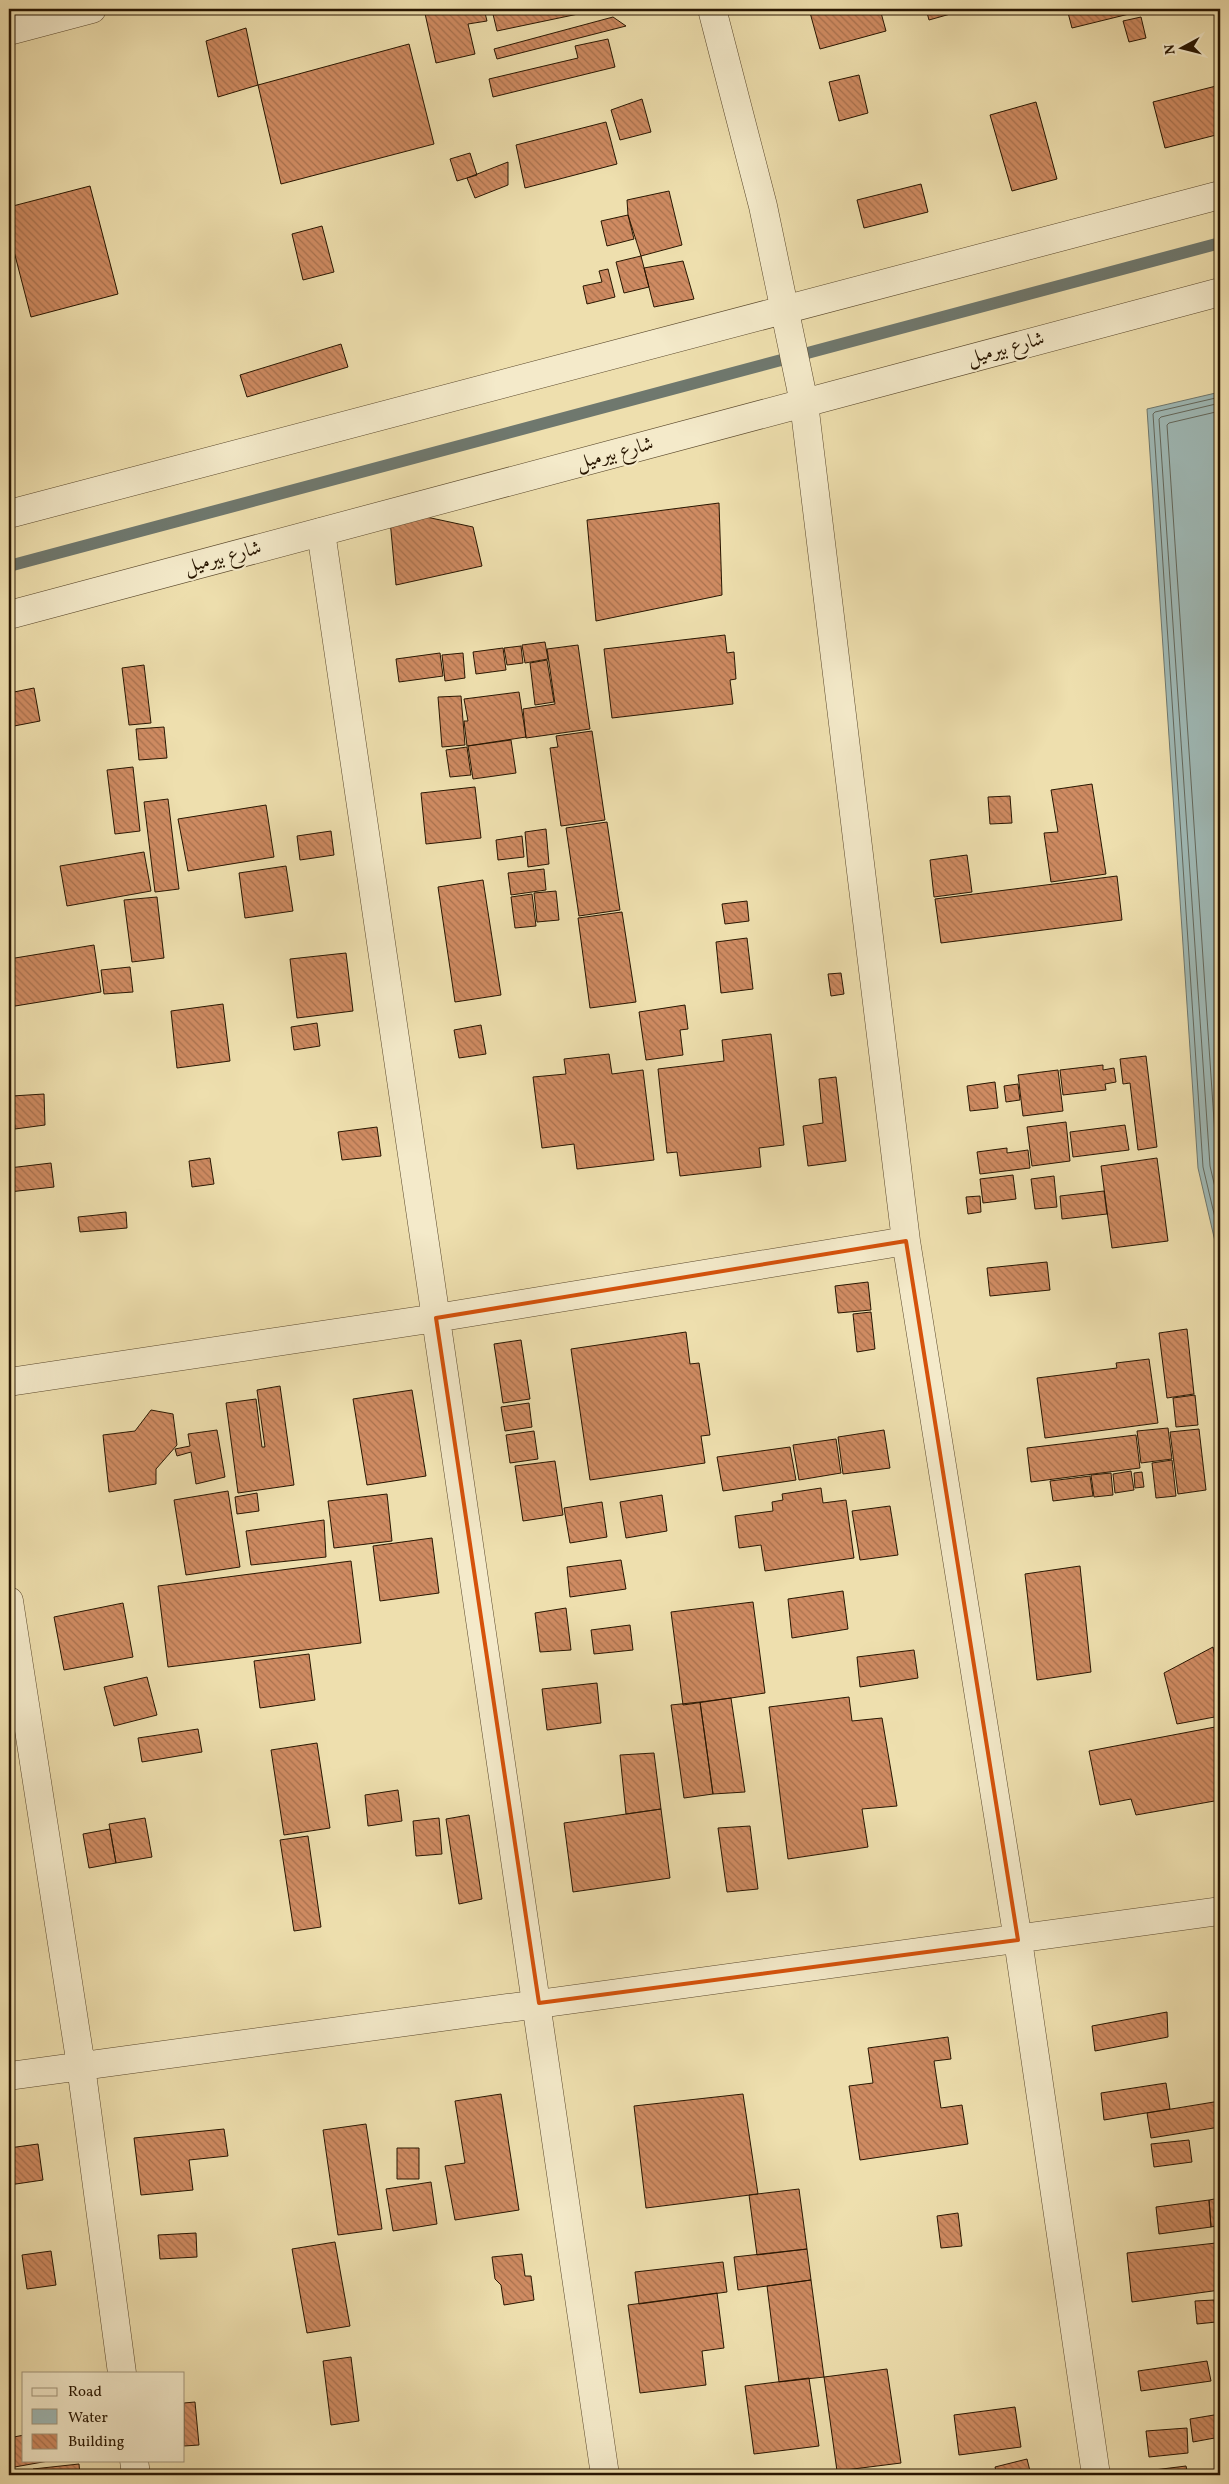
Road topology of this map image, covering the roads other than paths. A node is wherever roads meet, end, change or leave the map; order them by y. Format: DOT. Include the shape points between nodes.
graph roads {
  1 [pos="92,9"];
  2 [pos="712,9"];
  3 [pos="9,31"];
  4 [pos="1220,195"];
  5 [pos="1220,292"];
  6 [pos="785,308"];
  7 [pos="804,403"];
  8 [pos="9,514"];
  9 [pos="321,532"];
  10 [pos="9,615"];
  11 [pos="906,1241"];
  12 [pos="436,1318"];
  13 [pos="9,1382"];
  14 [pos="9,1601"];
  15 [pos="1220,1911"];
  16 [pos="1018,1940"];
  17 [pos="539,2002"];
  18 [pos="81,2066"];
  19 [pos="9,2076"];
  20 [pos="122,2372"];
  21 [pos="134,2462"];
  22 [pos="136,2475"];
  23 [pos="605,2475"];
  24 [pos="1096,2475"];
  1 -- 3 [label="street"];
  2 -- 6 [label="street" via="763,206"];
  4 -- 6 [label="street"];
  5 -- 7 [label="street, شارع بيرميل"];
  6 -- 7 [label="street"];
  6 -- 8 [label="street"];
  7 -- 9 [label="street, شارع بيرميل"];
  7 -- 11 [label="street"];
  9 -- 10 [label="street, شارع بيرميل"];
  9 -- 12 [label="street"];
  11 -- 12 [label="street"];
  11 -- 16 [label="street"];
  12 -- 13 [label="street"];
  12 -- 17 [label="street"];
  14 -- 18 [label="street"];
  15 -- 16 [label="street"];
  16 -- 17 [label="street"];
  16 -- 24 [label="street"];
  17 -- 18 [label="street"];
  17 -- 23 [label="street"];
  18 -- 19 [label="street"];
  18 -- 20 [label="street"];
  21 -- 22 [label="street"];
}
